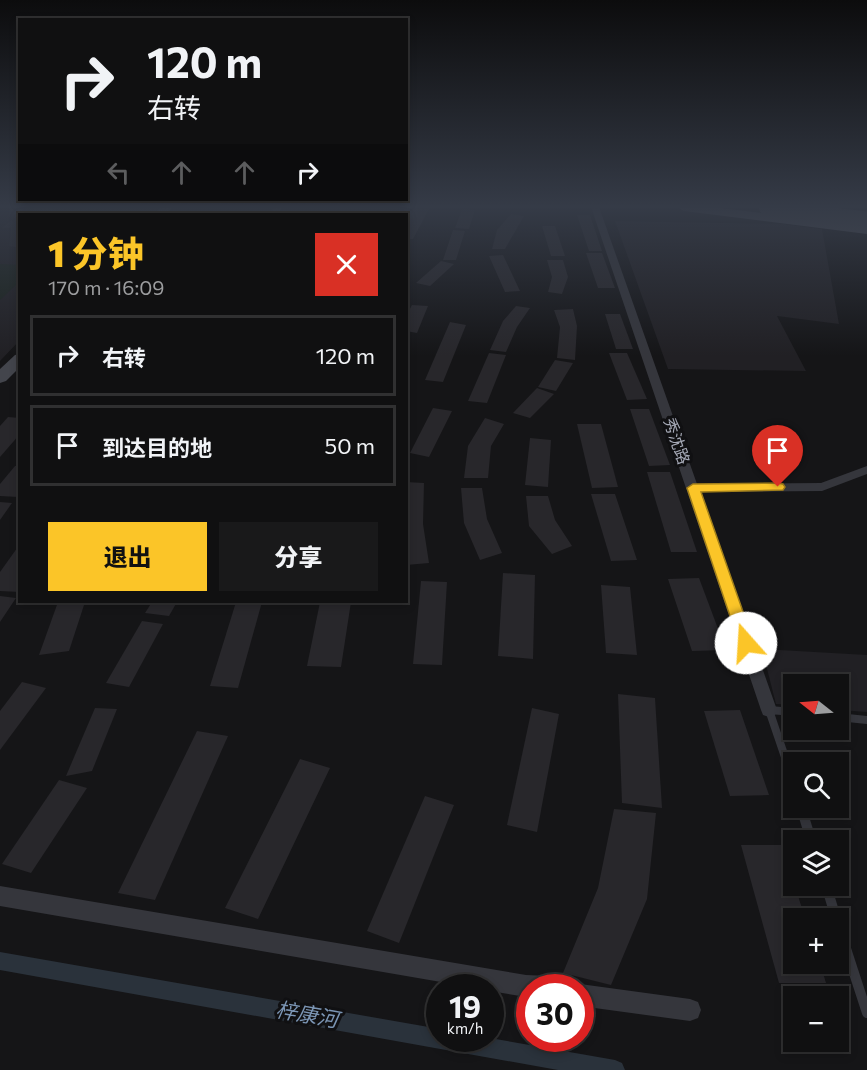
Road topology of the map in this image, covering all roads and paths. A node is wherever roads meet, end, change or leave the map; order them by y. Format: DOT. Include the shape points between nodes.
graph roads {
  1 [pos="612,257"];
  2 [pos="18,360"];
  3 [pos="0,378"];
  4 [pos="867,470"];
  5 [pos="693,488"];
  6 [pos="769,710"];
  7 [pos="783,711"];
  8 [pos="849,718"];
  9 [pos="867,720"];
  10 [pos="783,752"];
  11 [pos="0,896"];
  12 [pos="849,957"];
  13 [pos="516,984"];
  14 [pos="594,997"];
  15 [pos="690,1010"];
  16 [pos="867,1012"];
  1 -- 5 [label="street, 秀沈路"];
  2 -- 3 [label="street"];
  4 -- 5 [label="street" via="822,487"];
  5 -- 6 [label="street, 秀沈路"];
  6 -- 7 [label="lane"];
  6 -- 10 [label="lane"];
  8 -- 9 [label="lane"];
  11 -- 13 [label="street"];
  12 -- 16 [label="lane"];
  14 -- 15 [label="street"];
}
